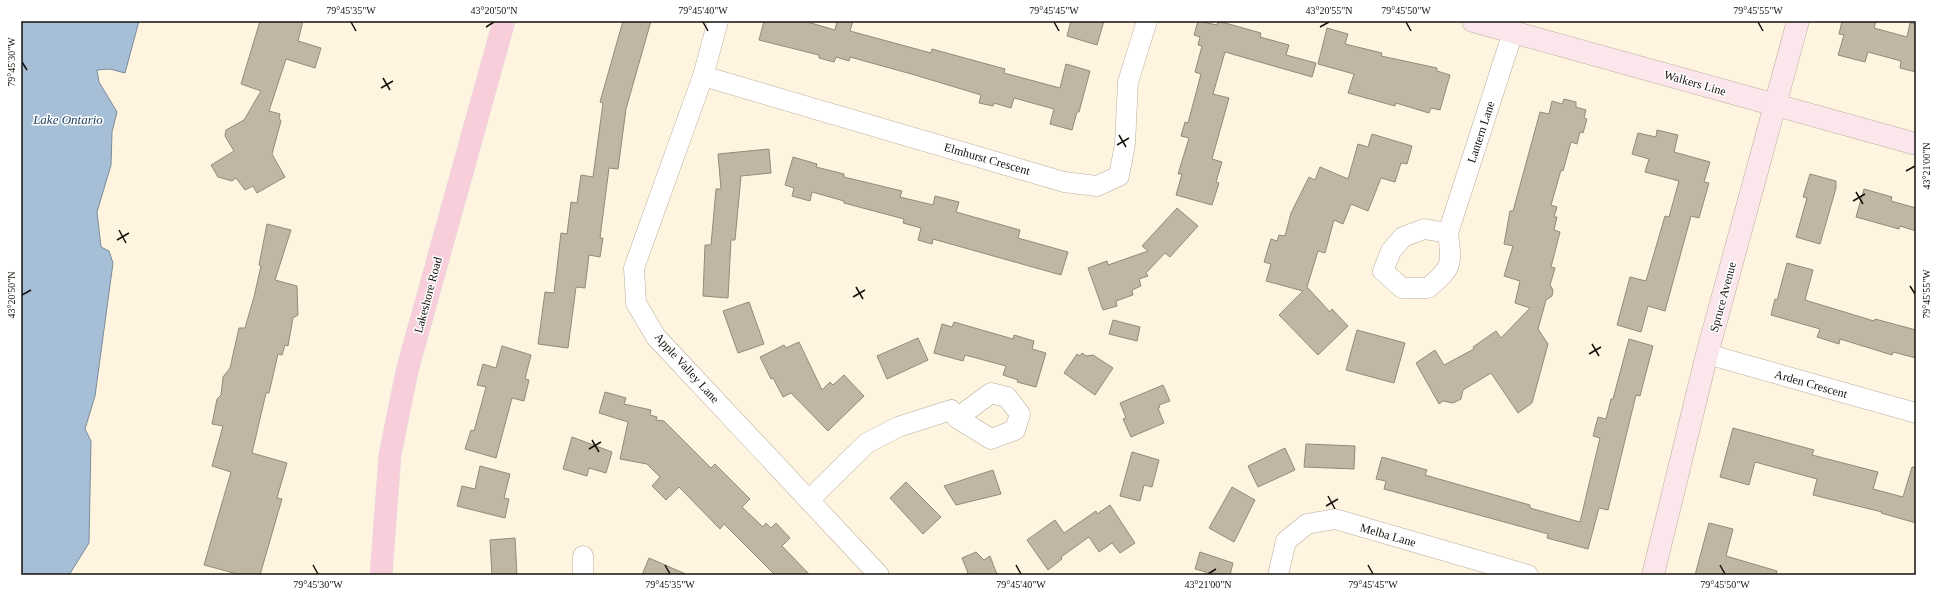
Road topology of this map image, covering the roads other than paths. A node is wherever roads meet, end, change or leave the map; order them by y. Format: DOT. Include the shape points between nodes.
graph roads {
  1 [pos="504,21"];
  2 [pos="718,21"];
  3 [pos="1147,21"];
  4 [pos="1473,21"];
  5 [pos="1798,21"];
  6 [pos="1513,32"];
  7 [pos="703,76"];
  8 [pos="1776,106"];
  9 [pos="1916,144"];
  10 [pos="1448,233"];
  11 [pos="1707,354"];
  12 [pos="1916,413"];
  13 [pos="957,418"];
  14 [pos="809,500"];
  15 [pos="381,575"];
  16 [pos="879,575"];
  17 [pos="1278,575"];
  18 [pos="1528,575"];
  19 [pos="1653,575"];
  1 -- 15 [label="main road, Lakeshore Road" via="407,371 390,455"];
  2 -- 7 [label="street, Apple Valley Lane"];
  3 -- 7 [label="street, Elmhurst Crescent" via="1128,82 1125,144 1119,176 1097,186 1064,182"];
  4 -- 6 [label="street, Walkers Line"];
  5 -- 8 [label="street, Spruce Avenue"];
  6 -- 8 [label="street, Walkers Line"];
  6 -- 10 [label="street, Lantern Lane"];
  7 -- 14 [label="street, Apple Valley Lane" via="634,268 636,303 656,337"];
  8 -- 9 [label="street, Walkers Line"];
  8 -- 11 [label="street, Spruce Avenue"];
  11 -- 12 [label="street, Arden Crescent"];
  11 -- 19 [label="street, Spruce Avenue"];
  13 -- 14 [label="street" via="950,410 898,427 867,443"];
  14 -- 16 [label="street, Apple Valley Lane"];
  17 -- 18 [label="street, Melba Lane" via="1286,541 1307,524 1335,519"];
}
